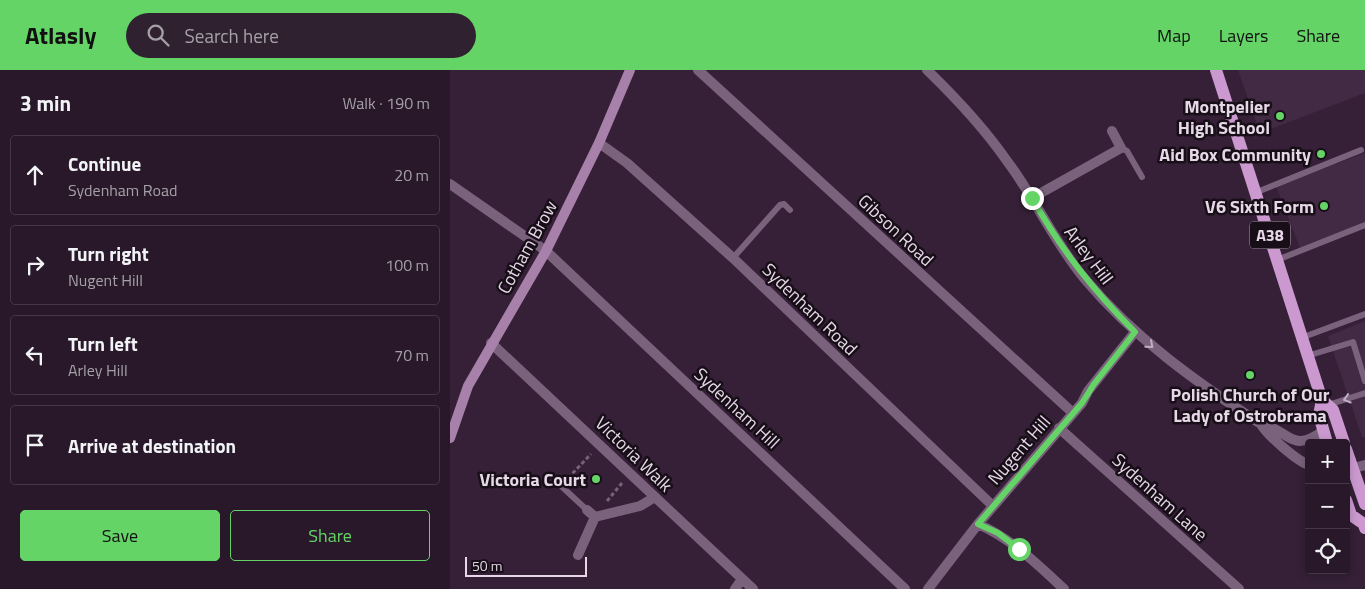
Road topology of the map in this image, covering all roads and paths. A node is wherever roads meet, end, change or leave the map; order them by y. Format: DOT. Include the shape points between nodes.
graph roads {
  1 [pos="630,70"];
  2 [pos="698,70"];
  3 [pos="927,70"];
  4 [pos="1216,70"];
  5 [pos="1112,131"];
  6 [pos="599,143"];
  7 [pos="1121,148"];
  8 [pos="1361,150"];
  9 [pos="1142,177"];
  10 [pos="450,184"];
  11 [pos="1257,192"];
  12 [pos="1032,198"];
  13 [pos="790,210"];
  14 [pos="1365,225"];
  15 [pos="546,251"];
  16 [pos="733,258"];
  17 [pos="1277,260"];
  18 [pos="1365,314"];
  19 [pos="1135,332"];
  20 [pos="1301,338"];
  21 [pos="491,343"];
  22 [pos="1307,356"];
  23 [pos="1365,381"];
  24 [pos="1365,393"];
  25 [pos="1325,402"];
  26 [pos="1073,413"];
  27 [pos="1261,424"];
  28 [pos="1060,428"];
  29 [pos="1325,437"];
  30 [pos="450,438"];
  31 [pos="1343,439"];
  32 [pos="583,462"];
  33 [pos="1305,463"];
  34 [pos="1355,468"];
  35 [pos="631,473"];
  36 [pos="570,476"];
  37 [pos="560,485"];
  38 [pos="655,497"];
  39 [pos="604,504"];
  40 [pos="1365,504"];
  41 [pos="993,506"];
  42 [pos="1350,512"];
  43 [pos="591,513"];
  44 [pos="978,524"];
  45 [pos="1364,524"];
  46 [pos="578,555"];
  47 [pos="742,579"];
  48 [pos="734,589"];
  49 [pos="753,589"];
  50 [pos="905,589"];
  51 [pos="928,589"];
  52 [pos="1064,589"];
  53 [pos="1239,589"];
  1 -- 6 [label="street, Cotham Brow"];
  2 -- 26 [label="street, Gibson Road"];
  3 -- 12 [label="street, Arley Hill" via="985,132"];
  4 -- 11 [label="main road, A38"];
  5 -- 7 [label="street"];
  6 -- 15 [label="street, Cotham Brow"];
  6 -- 16 [label="street, Sydenham Road" via="627,163"];
  7 -- 9 [label="lane" via="1127,151"];
  7 -- 12 [label="street"];
  8 -- 11 [label="lane"];
  10 -- 15 [label="street, Sydenham Hill"];
  11 -- 17 [label="main road, A38"];
  12 -- 19 [label="street, Arley Hill" via="1082,276"];
  13 -- 16 [label="lane" via="784,204 780,205"];
  14 -- 17 [label="lane"];
  15 -- 21 [label="street, Cotham Brow"];
  15 -- 50 [label="street, Sydenham Hill"];
  16 -- 41 [label="street, Sydenham Road"];
  17 -- 20 [label="main road, A38"];
  18 -- 20 [label="lane"];
  19 -- 26 [label="street, Nugent Hill"];
  19 -- 27 [label="street, Arley Hill, one-way" via="1171,363"];
  20 -- 22 [label="main road, A38"];
  21 -- 30 [label="street, Cotham Brow" via="468,386"];
  21 -- 35 [label="street, Victoria Walk"];
  22 -- 23 [label="lane" via="1353,342"];
  22 -- 25 [label="main road, A38"];
  24 -- 25 [label="lane, one-way"];
  25 -- 29 [label="main road, A38" via="1319,414"];
  25 -- 31 [label="main road, A38" via="1333,410"];
  26 -- 28 [label="street, Nugent Hill"];
  27 -- 29 [label="street, Arley Hill" via="1271,426 1300,443"];
  27 -- 33 [label="street, Arley Hill" via="1297,460"];
  28 -- 41 [label="street, Nugent Hill"];
  28 -- 53 [label="street, Sydenham Lane"];
  32 -- 36 [label="path"];
  34 -- 40 [label="main road"];
  35 -- 38 [label="street, Victoria Walk"];
  35 -- 39 [label="path"];
  37 -- 43 [label="lane"];
  38 -- 43 [label="street" via="640,506"];
  38 -- 47 [label="street, Victoria Walk"];
  41 -- 44 [label="street, Nugent Hill"];
  42 -- 45 [label="main road"];
  43 -- 46 [label="street"];
  44 -- 51 [label="street, Nugent Hill"];
  44 -- 52 [label="street" via="998,533"];
  47 -- 48 [label="street"];
  47 -- 49 [label="street, Victoria Walk"];
}
